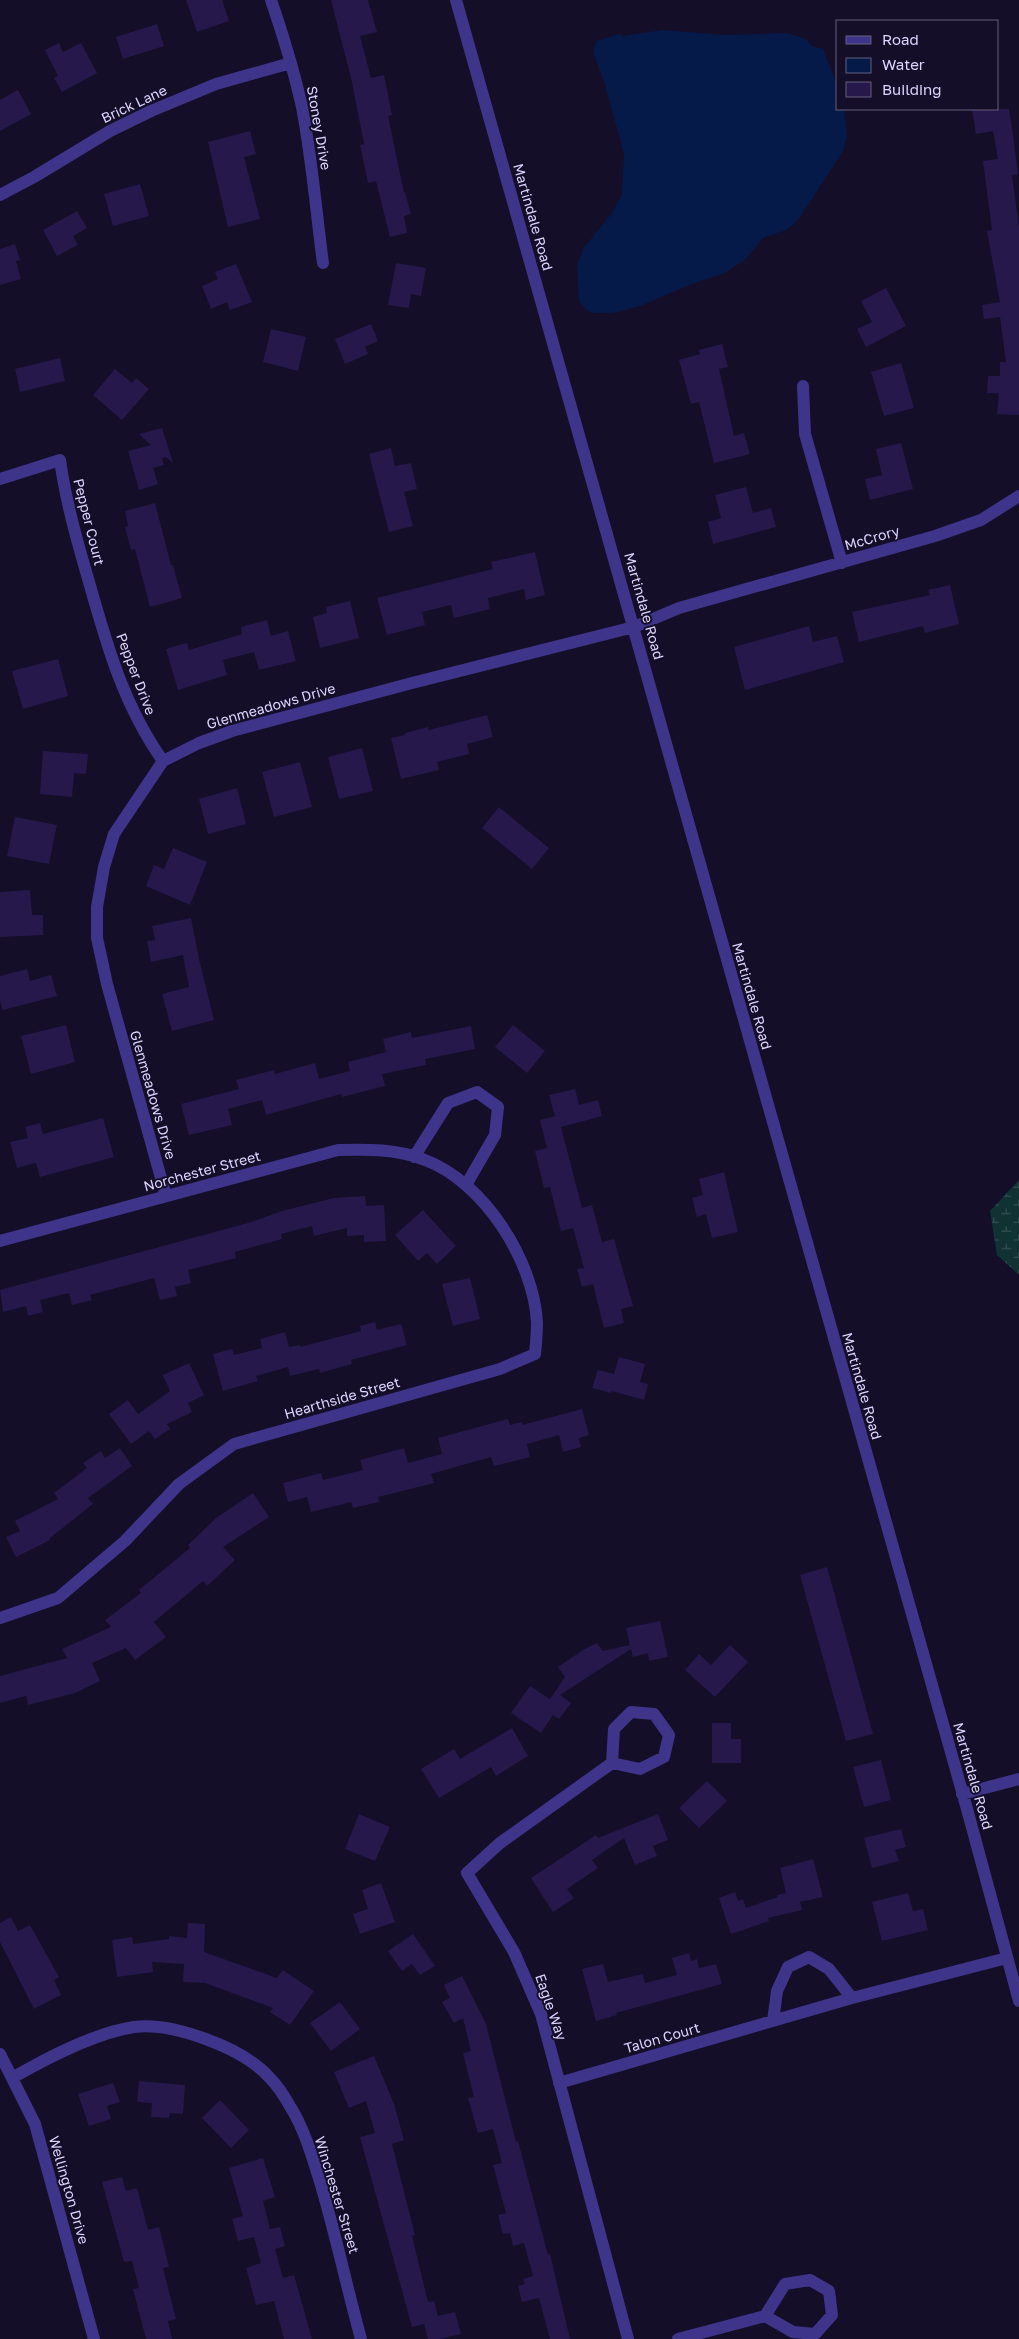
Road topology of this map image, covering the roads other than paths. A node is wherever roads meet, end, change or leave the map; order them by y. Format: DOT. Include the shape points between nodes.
graph roads {
  1 [pos="271,0"];
  2 [pos="456,0"];
  3 [pos="291,63"];
  4 [pos="0,195"];
  5 [pos="323,264"];
  6 [pos="803,386"];
  7 [pos="0,479"];
  8 [pos="1019,496"];
  9 [pos="842,563"];
  10 [pos="100,622"];
  11 [pos="634,628"];
  12 [pos="163,761"];
  13 [pos="414,1157"];
  14 [pos="445,1171"];
  15 [pos="466,1185"];
  16 [pos="166,1196"];
  17 [pos="0,1241"];
  18 [pos="0,1618"];
  19 [pos="612,1763"];
  20 [pos="1019,1778"];
  21 [pos="962,1794"];
  22 [pos="1007,1958"];
  23 [pos="852,1998"];
  24 [pos="1019,2001"];
  25 [pos="773,2021"];
  26 [pos="0,2054"];
  27 [pos="12,2078"];
  28 [pos="559,2083"];
  29 [pos="765,2316"];
  30 [pos="94,2339"];
  31 [pos="361,2339"];
  32 [pos="628,2339"];
  33 [pos="678,2339"];
  1 -- 3 [label="street, Stoney Drive"];
  2 -- 11 [label="street, Martindale Road"];
  3 -- 4 [label="street, Brick Lane" via="216,84 151,111"];
  3 -- 5 [label="street, Stoney Drive" via="309,147"];
  6 -- 9 [label="street" via="805,434"];
  7 -- 10 [label="street, Pepper Court" via="60,460 66,500"];
  8 -- 9 [label="street, McCrory" via="982,520"];
  9 -- 11 [label="street, McCrory" via="679,608"];
  10 -- 12 [label="street, Pepper Drive" via="130,707"];
  11 -- 12 [label="street, Glenmeadows Drive" via="232,731"];
  11 -- 21 [label="street, Martindale Road"];
  12 -- 16 [label="street, Glenmeadows Drive" via="114,834 97,907 97,938 109,993"];
  13 -- 14 [label="street, Norchester Street"];
  13 -- 15 [label="street" via="448,1103 477,1092 498,1107 495,1135"];
  13 -- 16 [label="street, Norchester Street" via="374,1149 338,1150"];
  14 -- 15 [label="street, Hearthside Street"];
  15 -- 18 [label="street, Hearthside Street" via="496,1215 521,1261 532,1293 537,1323 535,1354 500,1369 234,1444 179,1484 125,1541 58,1598"];
  16 -- 17 [label="street, Norchester Street"];
  19 -- 19 [label="street" via="640,1769 664,1757 670,1735 654,1714 631,1712 614,1729"];
  19 -- 28 [label="street, Eagle Way" via="500,1843 466,1873 514,1952 540,2014"];
  20 -- 21 [label="street"];
  21 -- 22 [label="street, Martindale Road"];
  22 -- 23 [label="street, Talon Court"];
  22 -- 24 [label="street, Martindale Road"];
  23 -- 25 [label="street, Talon Court"];
  23 -- 25 [label="street" via="829,1969 808,1957 788,1966 777,1991"];
  25 -- 28 [label="street, Talon Court"];
  26 -- 27 [label="street, Wellington Drive"];
  27 -- 30 [label="street, Wellington Drive" via="34,2124 45,2158"];
  27 -- 31 [label="street, Winchester Street" via="39,2062 93,2039 135,2027 207,2038 242,2056 269,2076 292,2109 313,2159"];
  28 -- 32 [label="street, Eagle Way"];
  29 -- 29 [label="street" via="793,2332 815,2334 832,2315 829,2291 810,2280 786,2284"];
  29 -- 33 [label="street"];
}
